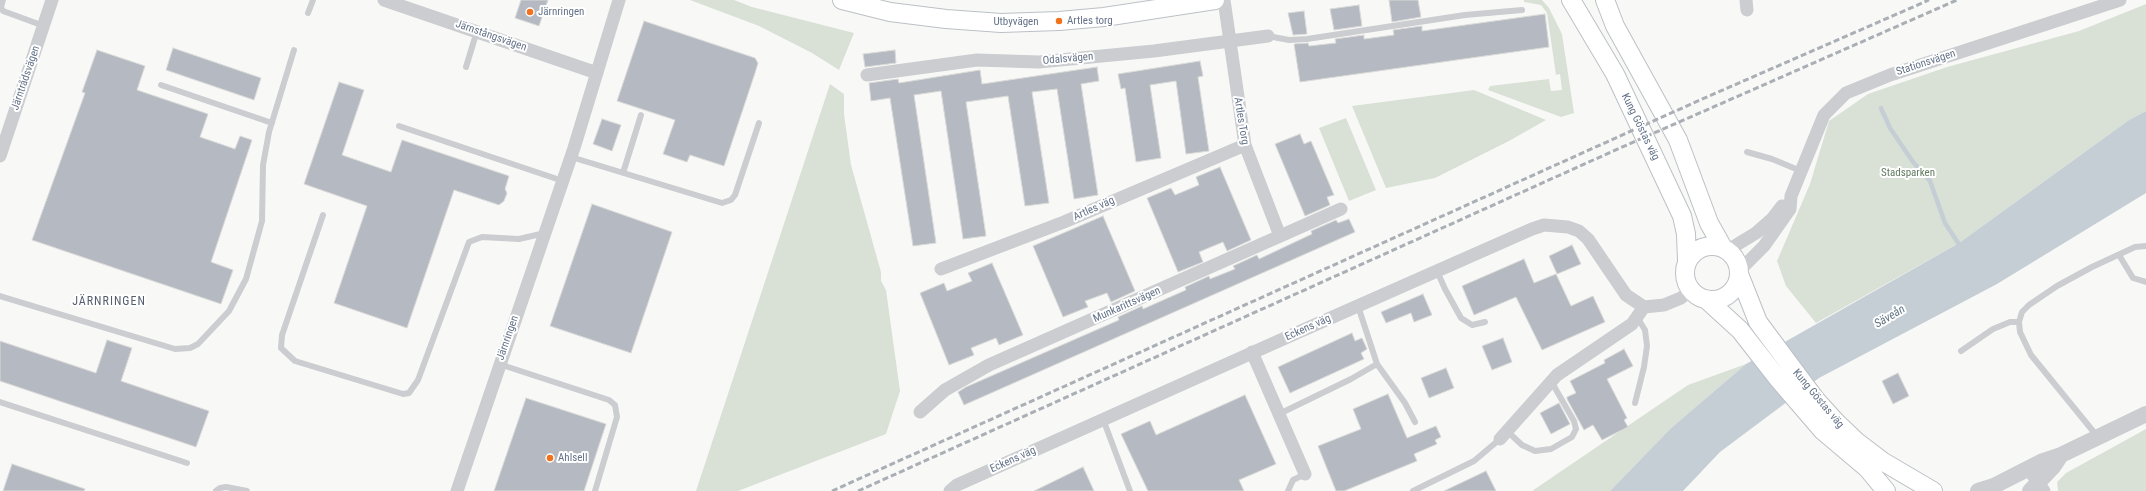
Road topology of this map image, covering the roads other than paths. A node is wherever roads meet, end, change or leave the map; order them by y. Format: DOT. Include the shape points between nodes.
graph roads {
  1 [pos="2,0"];
  2 [pos="52,0"];
  3 [pos="313,0"];
  4 [pos="384,0"];
  5 [pos="842,0"];
  6 [pos="1215,0"];
  7 [pos="1224,0"];
  8 [pos="1571,0"];
  9 [pos="1605,0"];
  10 [pos="2120,0"];
  11 [pos="618,1"];
  12 [pos="1522,10"];
  13 [pos="308,14"];
  14 [pos="44,26"];
  15 [pos="477,31"];
  16 [pos="1268,36"];
  17 [pos="1230,41"];
  18 [pos="294,50"];
  19 [pos="466,67"];
  20 [pos="597,73"];
  21 [pos="867,75"];
  22 [pos="161,85"];
  23 [pos="641,115"];
  24 [pos="272,123"];
  25 [pos="760,123"];
  26 [pos="399,126"];
  27 [pos="1244,146"];
  28 [pos="1747,152"];
  29 [pos="0,156"];
  30 [pos="571,157"];
  31 [pos="1801,171"];
  32 [pos="623,173"];
  33 [pos="563,181"];
  34 [pos="1792,196"];
  35 [pos="1340,209"];
  36 [pos="323,215"];
  37 [pos="545,233"];
  38 [pos="1280,236"];
  39 [pos="2146,246"];
  40 [pos="1726,249"];
  41 [pos="2119,255"];
  42 [pos="1687,261"];
  43 [pos="941,269"];
  44 [pos="1437,271"];
  45 [pos="1739,272"];
  46 [pos="2146,282"];
  47 [pos="1699,295"];
  48 [pos="0,296"];
  49 [pos="1358,306"];
  50 [pos="1641,312"];
  51 [pos="1485,322"];
  52 [pos="2019,322"];
  53 [pos="1761,343"];
  54 [pos="1961,351"];
  55 [pos="1252,352"];
  56 [pos="499,364"];
  57 [pos="1377,364"];
  58 [pos="1551,381"];
  59 [pos="0,402"];
  60 [pos="1635,402"];
  61 [pos="1810,404"];
  62 [pos="920,412"];
  63 [pos="1279,414"];
  64 [pos="2146,414"];
  65 [pos="1104,419"];
  66 [pos="1415,422"];
  67 [pos="1504,435"];
  68 [pos="2097,436"];
  69 [pos="2061,455"];
  70 [pos="187,463"];
  71 [pos="2028,468"];
  72 [pos="1305,474"];
  73 [pos="2038,488"];
  74 [pos="216,491"];
  75 [pos="247,491"];
  76 [pos="457,491"];
  77 [pos="595,491"];
  78 [pos="950,491"];
  79 [pos="1130,491"];
  80 [pos="1288,491"];
  81 [pos="1413,491"];
  82 [pos="1886,491"];
  83 [pos="1934,491"];
  84 [pos="1978,491"];
  1 -- 14 [label="lane" via="3,11"];
  2 -- 14 [label="street, Järntrådsvägen"];
  3 -- 13 [label="lane"];
  4 -- 15 [label="street, Järnstångsvägen"];
  5 -- 6 [label="main road, Utbyvägen" via="890,12 1001,23 1104,17"];
  7 -- 17 [label="street, Artles Torg"];
  8 -- 42 [label="main road, Kung Göstas väg" via="1615,74 1682,216"];
  9 -- 40 [label="main road, Kung Göstas väg" via="1615,26 1678,140 1709,223"];
  10 -- 31 [label="street, Stationsvägen" via="1890,75 1846,93 1824,115"];
  11 -- 20 [label="street, Järnringen"];
  12 -- 16 [label="lane" via="1465,15 1306,39 1289,40"];
  14 -- 29 [label="street, Järntrådsvägen"];
  15 -- 19 [label="lane"];
  15 -- 20 [label="street, Järnstångsvägen"];
  16 -- 17 [label="street, Odalsvägen"];
  17 -- 21 [label="street, Odalsvägen" via="1039,62 977,60"];
  17 -- 27 [label="street, Artles Torg"];
  18 -- 24 [label="lane"];
  20 -- 30 [label="street, Järnringen"];
  22 -- 24 [label="lane"];
  23 -- 32 [label="lane"];
  24 -- 48 [label="lane" via="264,165 262,222 246,279 229,311 198,344 175,349"];
  25 -- 32 [label="lane" via="738,188 727,202 716,203"];
  26 -- 33 [label="lane"];
  27 -- 38 [label="street, Artles Torg"];
  27 -- 43 [label="street, Artles väg" via="1064,222"];
  28 -- 31 [label="lane"];
  30 -- 32 [label="lane"];
  30 -- 33 [label="street, Järnringen"];
  31 -- 34 [label="street, Stationsvägen"];
  33 -- 37 [label="street, Järnringen"];
  34 -- 40 [label="street, Stationsvägen" via="1756,233"];
  34 -- 45 [label="street, Stationsvägen" via="1790,209 1764,246"];
  35 -- 38 [label="street, Munkarittsvägen"];
  36 -- 37 [label="lane" via="282,335 281,348 295,361 403,394 409,393 418,380 469,242 482,237 519,239"];
  37 -- 56 [label="street, Järnringen"];
  38 -- 62 [label="street, Munkarittsvägen" via="989,365 944,390"];
  39 -- 41 [label="lane" via="2135,247"];
  40 -- 42 [label="main road" via="1714,245 1704,246"];
  40 -- 45 [label="main road, Kung Göstas väg" via="1736,259"];
  41 -- 46 [label="lane" via="2133,278"];
  41 -- 52 [label="lane" via="2092,267 2036,299 2022,312"];
  42 -- 47 [label="main road, Kung Göstas väg" via="1685,277"];
  44 -- 49 [label="street, Eckens väg"];
  44 -- 50 [label="street, Eckens väg" via="1532,229 1544,225 1568,227 1579,231 1588,239 1626,295"];
  44 -- 51 [label="lane" via="1461,318 1472,326"];
  45 -- 47 [label="main road" via="1737,284 1728,295 1716,300"];
  45 -- 53 [label="main road, Kung Göstas väg" via="1758,322"];
  47 -- 50 [label="street" via="1681,298"];
  47 -- 53 [label="main road, Kung Göstas väg" via="1740,330"];
  49 -- 55 [label="street, Eckens väg"];
  49 -- 57 [label="lane"];
  50 -- 58 [label="street" via="1632,324"];
  50 -- 60 [label="lane" via="1647,346"];
  52 -- 54 [label="lane" via="2010,322 1993,329"];
  52 -- 68 [label="lane" via="2020,332 2031,355"];
  53 -- 61 [label="main road, Kung Göstas väg"];
  55 -- 63 [label="street"];
  55 -- 65 [label="street, Eckens väg"];
  56 -- 76 [label="street, Järnringen"];
  56 -- 77 [label="lane" via="609,400 615,405 617,417"];
  57 -- 63 [label="lane"];
  57 -- 66 [label="lane" via="1405,403"];
  58 -- 67 [label="street"];
  58 -- 67 [label="lane" via="1574,422 1576,429 1572,437 1552,449 1535,451"];
  59 -- 70 [label="lane"];
  61 -- 82 [label="main road, Kung Göstas väg" via="1822,430 1867,468"];
  61 -- 83 [label="main road, Kung Göstas väg" via="1882,461"];
  63 -- 72 [label="street"];
  64 -- 68 [label="street"];
  65 -- 78 [label="street, Eckens väg" via="957,485"];
  65 -- 79 [label="lane"];
  67 -- 81 [label="lane" via="1474,461"];
  68 -- 69 [label="street"];
  69 -- 71 [label="street"];
  69 -- 73 [label="street"];
  71 -- 73 [label="street"];
  71 -- 84 [label="street" via="1994,486"];
  72 -- 80 [label="lane" via="1293,480"];
  74 -- 75 [label="lane" via="226,487"];
}
